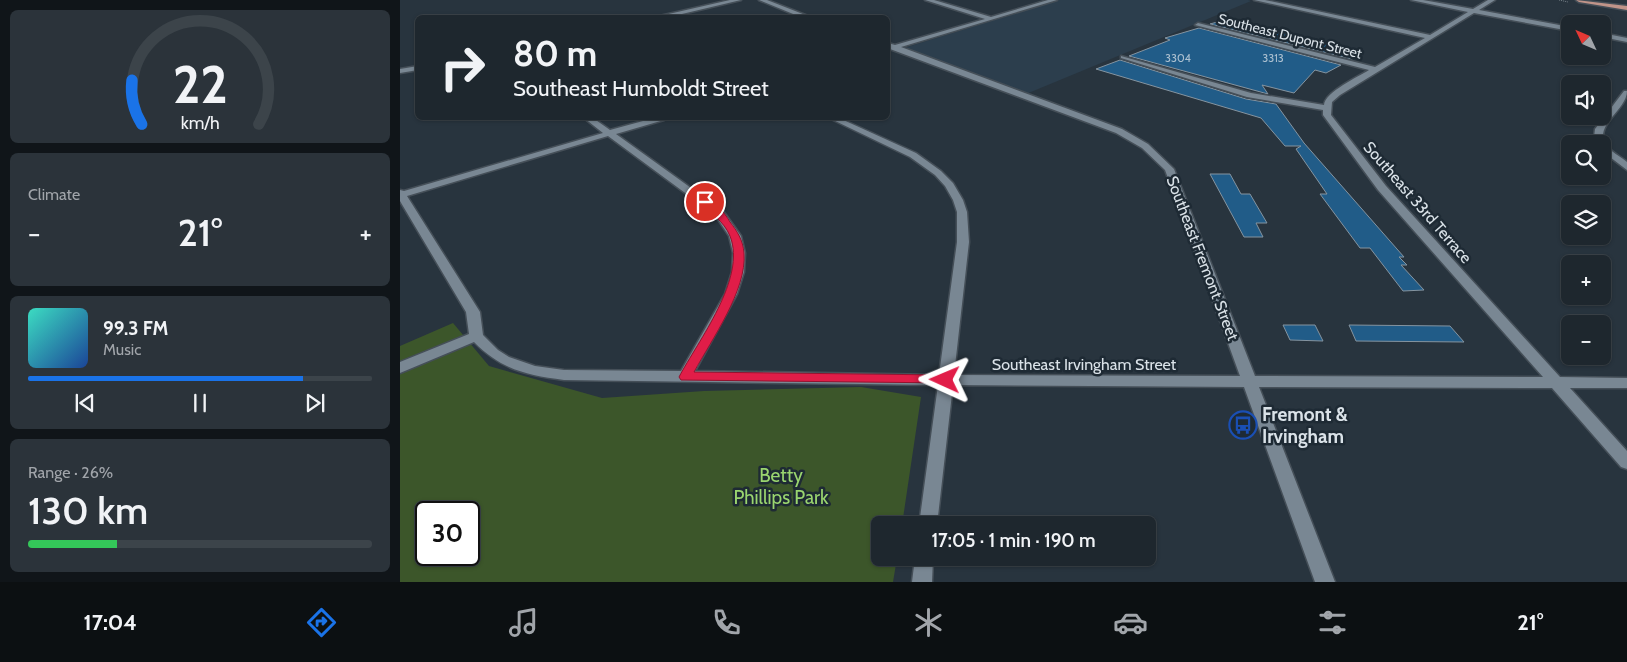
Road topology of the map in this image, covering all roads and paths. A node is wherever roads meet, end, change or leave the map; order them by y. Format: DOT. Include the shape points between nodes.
graph roads {
  1 [pos="738,0"];
  2 [pos="762,0"];
  3 [pos="928,0"];
  4 [pos="1054,0"];
  5 [pos="1257,0"];
  6 [pos="1414,0"];
  7 [pos="1492,0"];
  8 [pos="1579,0"];
  9 [pos="1627,8"];
  10 [pos="1474,11"];
  11 [pos="668,15"];
  12 [pos="802,15"];
  13 [pos="992,19"];
  14 [pos="1198,25"];
  15 [pos="1561,27"];
  16 [pos="1431,37"];
  17 [pos="1611,37"];
  18 [pos="1627,40"];
  19 [pos="890,48"];
  20 [pos="1122,57"];
  21 [pos="415,68"];
  22 [pos="1376,70"];
  23 [pos="400,71"];
  24 [pos="1627,93"];
  25 [pos="1326,108"];
  26 [pos="591,120"];
  27 [pos="654,120"];
  28 [pos="837,120"];
  29 [pos="609,133"];
  30 [pos="1598,135"];
  31 [pos="1611,153"];
  32 [pos="1627,167"];
  33 [pos="401,194"];
  34 [pos="476,336"];
  35 [pos="400,368"];
  36 [pos="685,377"];
  37 [pos="945,380"];
  38 [pos="1249,382"];
  39 [pos="1555,382"];
  40 [pos="1627,382"];
  41 [pos="1627,462"];
  42 [pos="929,516"];
  43 [pos="923,566"];
  44 [pos="922,582"];
  45 [pos="1325,582"];
  1 -- 11 [label="street"];
  2 -- 12 [label="street"];
  3 -- 13 [label="street"];
  4 -- 13 [label="street"];
  5 -- 16 [label="street"];
  6 -- 10 [label="street"];
  7 -- 10 [label="street"];
  8 -- 9 [label="main road"];
  10 -- 15 [label="street"];
  10 -- 16 [label="street"];
  13 -- 19 [label="street"];
  14 -- 22 [label="street, Southeast Dupont Street"];
  16 -- 22 [label="street"];
  17 -- 18 [label="street"];
  19 -- 38 [label="street, Southeast Fremont Street" via="1119,131 1158,156 1176,182"];
  20 -- 25 [label="street" via="1250,95"];
  21 -- 23 [label="street"];
  22 -- 25 [label="street" via="1337,93 1328,101"];
  24 -- 30 [label="street" via="1598,129"];
  25 -- 39 [label="street, Southeast 33rd Terrace" via="1330,122 1382,188"];
  26 -- 29 [label="street"];
  27 -- 29 [label="street"];
  28 -- 37 [label="street" via="922,161 949,185 958,200 964,230"];
  29 -- 33 [label="street"];
  29 -- 36 [label="street" via="720,213 735,236 739,252 738,272 731,294"];
  31 -- 32 [label="street"];
  33 -- 34 [label="street" via="473,312"];
  34 -- 35 [label="street"];
  34 -- 36 [label="street, Southeast Irvingham Street" via="504,360 534,371 564,375"];
  36 -- 37 [label="street, Southeast Irvingham Street"];
  37 -- 38 [label="street, Southeast Irvingham Street"];
  37 -- 42 [label="street"];
  38 -- 39 [label="street, Southeast Irvingham Street"];
  38 -- 45 [label="street, Southeast Fremont Street"];
  39 -- 40 [label="street, Southeast Irvingham Street"];
  39 -- 41 [label="street, Southeast 33rd Terrace"];
  43 -- 44 [label="street"];
}
